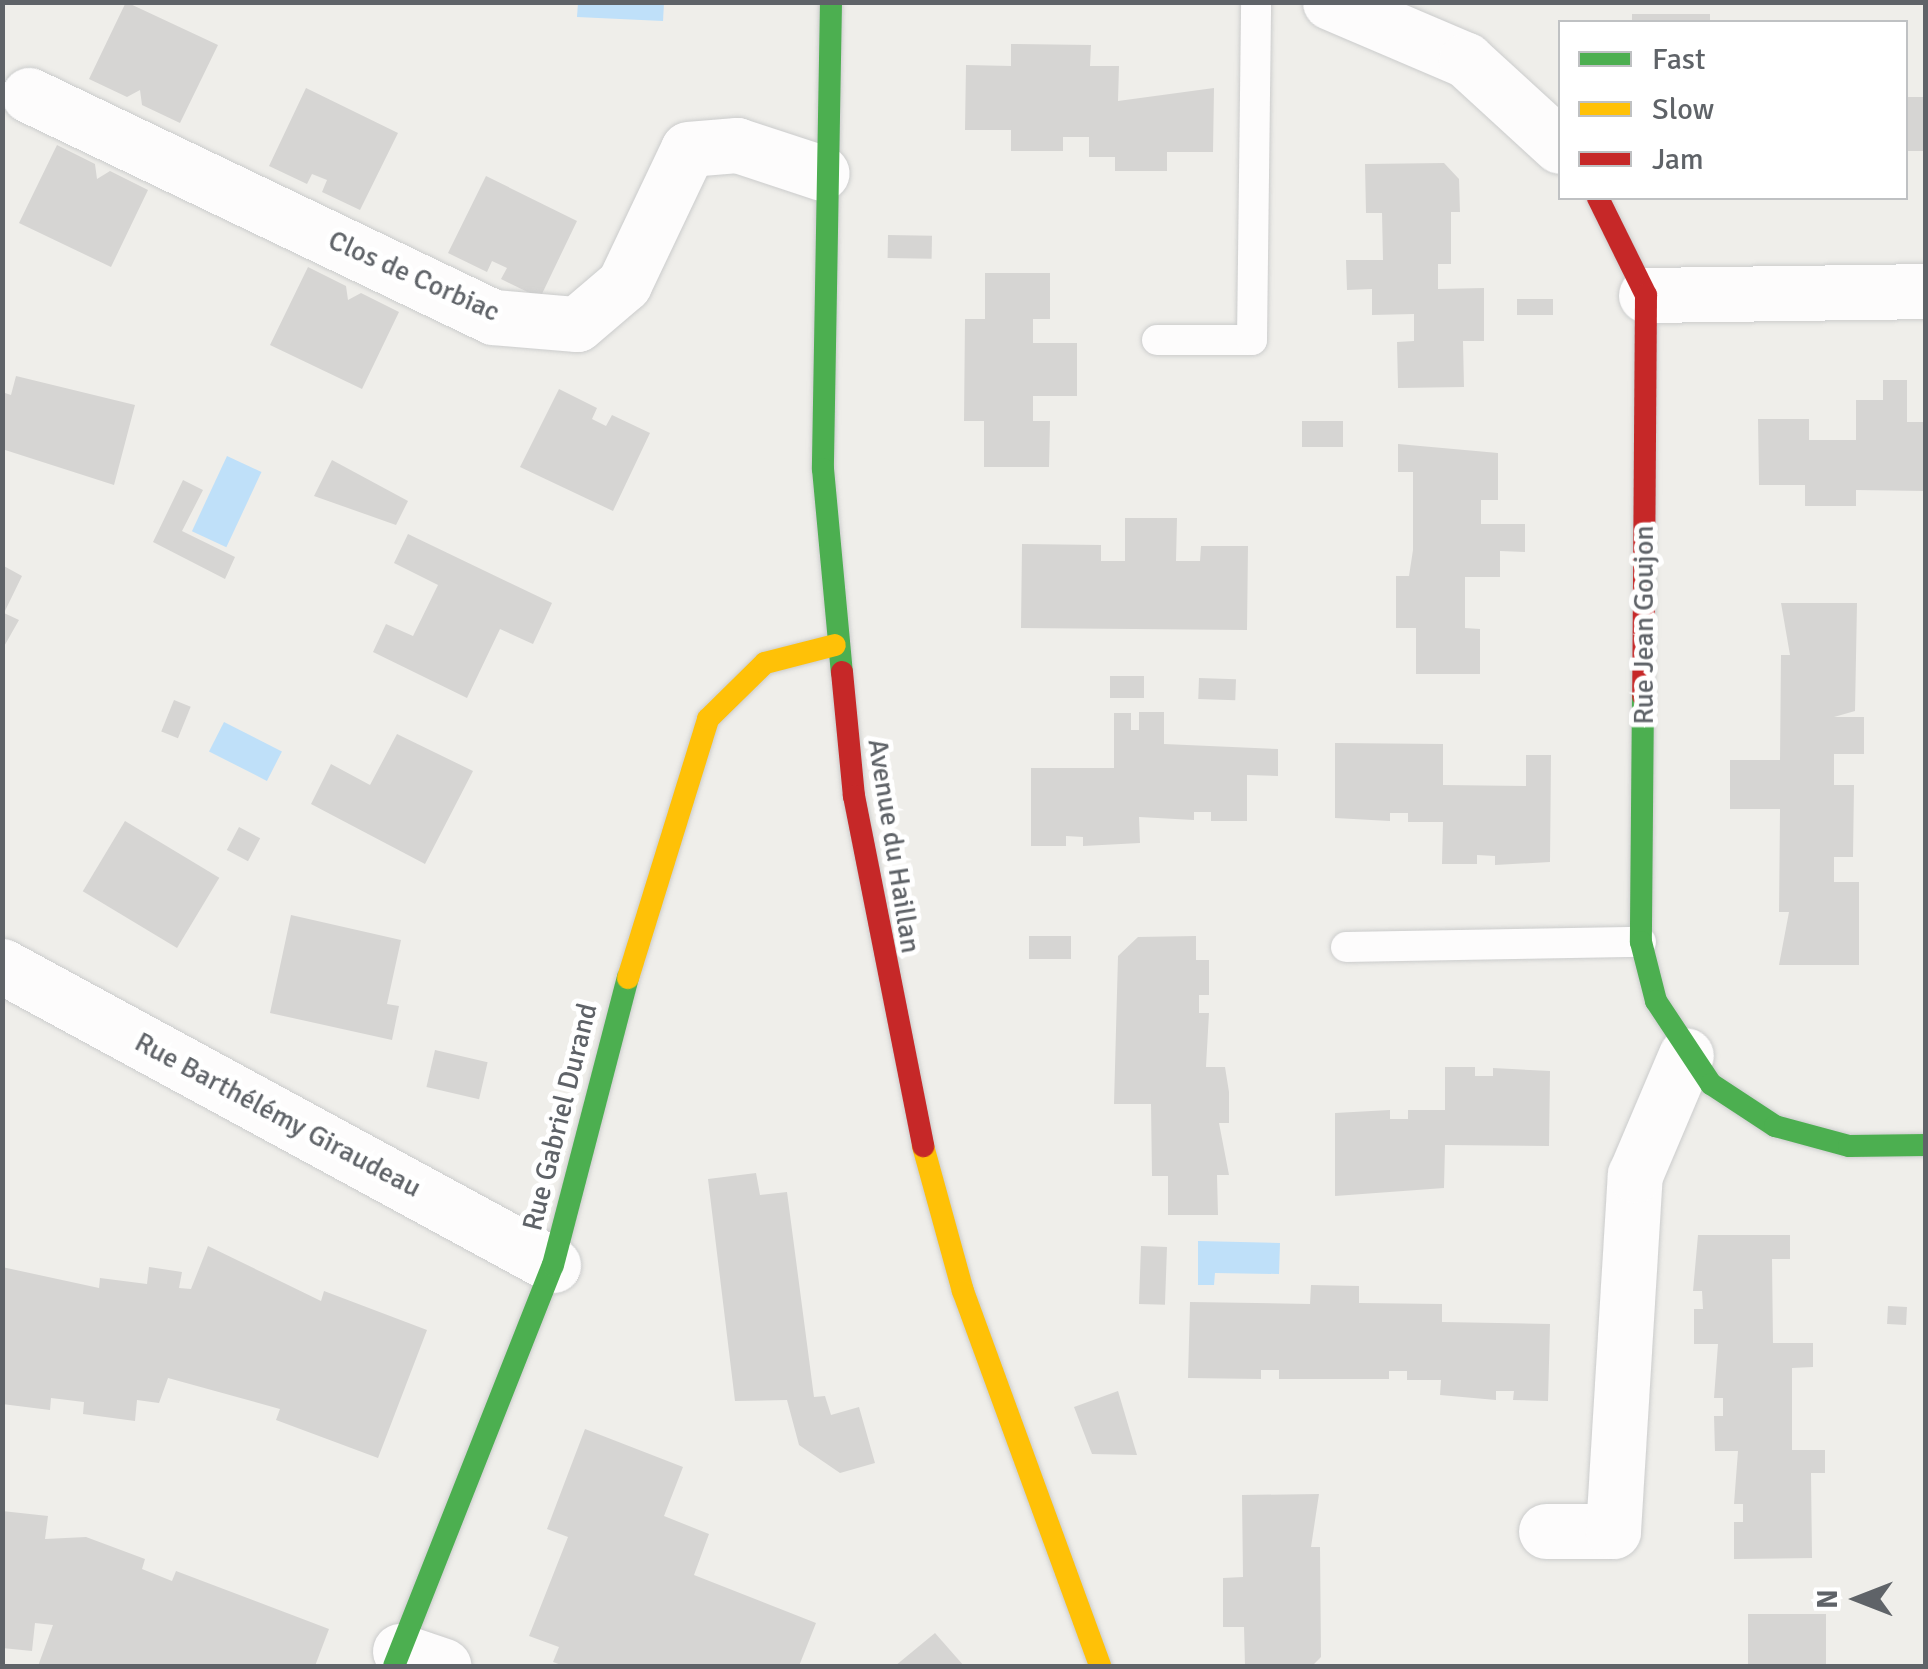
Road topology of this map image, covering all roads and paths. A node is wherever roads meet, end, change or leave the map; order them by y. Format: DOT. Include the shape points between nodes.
graph roads {
  1 [pos="831,2"];
  2 [pos="1256,2"];
  3 [pos="1330,2"];
  4 [pos="16,83"];
  5 [pos="1558,144"];
  6 [pos="822,173"];
  7 [pos="1599,200"];
  8 [pos="1926,291"];
  9 [pos="1646,295"];
  10 [pos="1158,340"];
  11 [pos="835,645"];
  12 [pos="1641,942"];
  13 [pos="1346,947"];
  14 [pos="2,966"];
  15 [pos="1686,1055"];
  16 [pos="1926,1146"];
  17 [pos="553,1265"];
  18 [pos="1546,1531"];
  19 [pos="413,1661"];
  20 [pos="1100,1666"];
  1 -- 6 [label="street, Avenue du Haillan"];
  2 -- 10 [label="lane" via="1252,340"];
  3 -- 5 [label="street" via="1416,32 1466,60"];
  4 -- 6 [label="street, Clos de Corbiac" via="493,317 577,324 624,284 688,149 737,146"];
  6 -- 11 [label="street, Avenue du Haillan" via="822,468"];
  7 -- 9 [label="street, Rue Jean Goujon"];
  8 -- 9 [label="street"];
  9 -- 12 [label="street, Rue Jean Goujon"];
  11 -- 17 [label="street, Rue Gabriel Durand" via="765,663 708,719 669,822"];
  11 -- 20 [label="street, Avenue du Haillan" via="882,963 918,1128 1015,1451"];
  12 -- 13 [label="lane"];
  12 -- 15 [label="street, Rue Jean Goujon" via="1656,1001"];
  14 -- 17 [label="street, Rue Barthélémy Giraudeau"];
  15 -- 16 [label="street, Rue Jean Goujon" via="1775,1126 1849,1146"];
  15 -- 18 [label="street" via="1635,1175 1613,1531"];
  17 -- 19 [label="street, Rue Gabriel Durand"];
}
